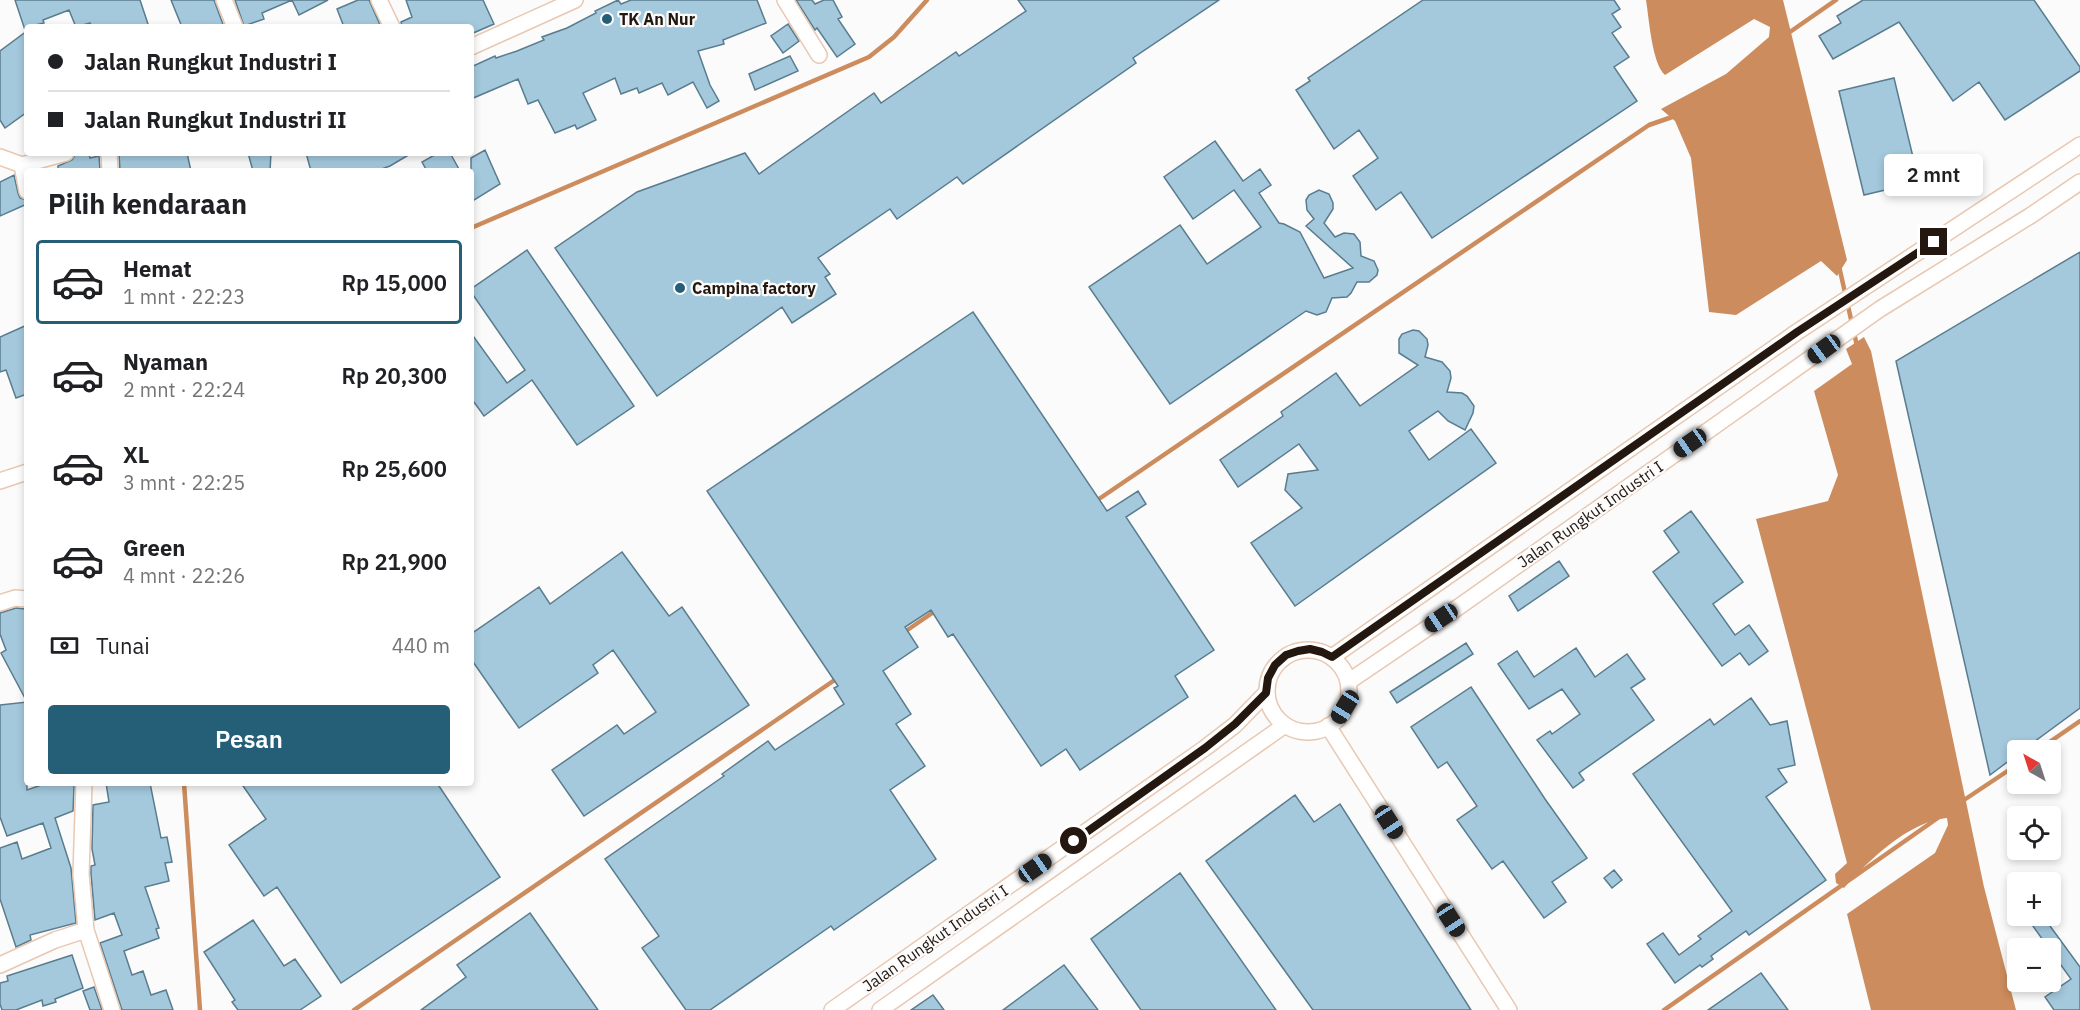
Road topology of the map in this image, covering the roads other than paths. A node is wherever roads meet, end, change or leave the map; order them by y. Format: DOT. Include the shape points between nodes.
graph roads {
  1 [pos="224,0"];
  2 [pos="379,0"];
  3 [pos="575,0"];
  4 [pos="785,0"];
  5 [pos="234,24"];
  6 [pos="391,24"];
  7 [pos="474,46"];
  8 [pos="819,55"];
  9 [pos="2080,145"];
  10 [pos="55,156"];
  11 [pos="0,157"];
  12 [pos="22,165"];
  13 [pos="24,175"];
  14 [pos="2080,182"];
  15 [pos="1851,295"];
  16 [pos="1862,321"];
  17 [pos="24,473"];
  18 [pos="0,481"];
  19 [pos="24,599"];
  20 [pos="0,603"];
  21 [pos="1332,657"];
  22 [pos="1348,682"];
  23 [pos="1266,693"];
  24 [pos="1285,725"];
  25 [pos="1328,726"];
  26 [pos="84,786"];
  27 [pos="86,930"];
  28 [pos="0,964"];
  29 [pos="112,1010"];
  30 [pos="832,1010"];
  31 [pos="880,1010"];
  32 [pos="1509,1010"];
  1 -- 5 [label="street"];
  2 -- 6 [label="street"];
  3 -- 7 [label="street"];
  4 -- 8 [label="street"];
  9 -- 15 [label="street, Jalan Rungkut Industri I"];
  10 -- 12 [label="street"];
  11 -- 12 [label="street"];
  12 -- 13 [label="street"];
  14 -- 16 [label="street, Jalan Rungkut Industri I"];
  15 -- 16 [label="street"];
  15 -- 21 [label="street, Jalan Rungkut Industri I"];
  16 -- 22 [label="street, Jalan Rungkut Industri I"];
  17 -- 18 [label="street"];
  19 -- 20 [label="street"];
  21 -- 22 [label="street"];
  21 -- 23 [label="street" via="1310,649 1286,655 1268,678"];
  22 -- 25 [label="street" via="1345,707"];
  23 -- 24 [label="street" via="1275,717"];
  23 -- 30 [label="street, Jalan Rungkut Industri I" via="1205,748"];
  24 -- 25 [label="street" via="1314,732"];
  24 -- 31 [label="street, Jalan Rungkut Industri I"];
  25 -- 32 [label="street"];
  26 -- 27 [label="street" via="81,874"];
  27 -- 28 [label="street"];
  27 -- 29 [label="street"];
}
